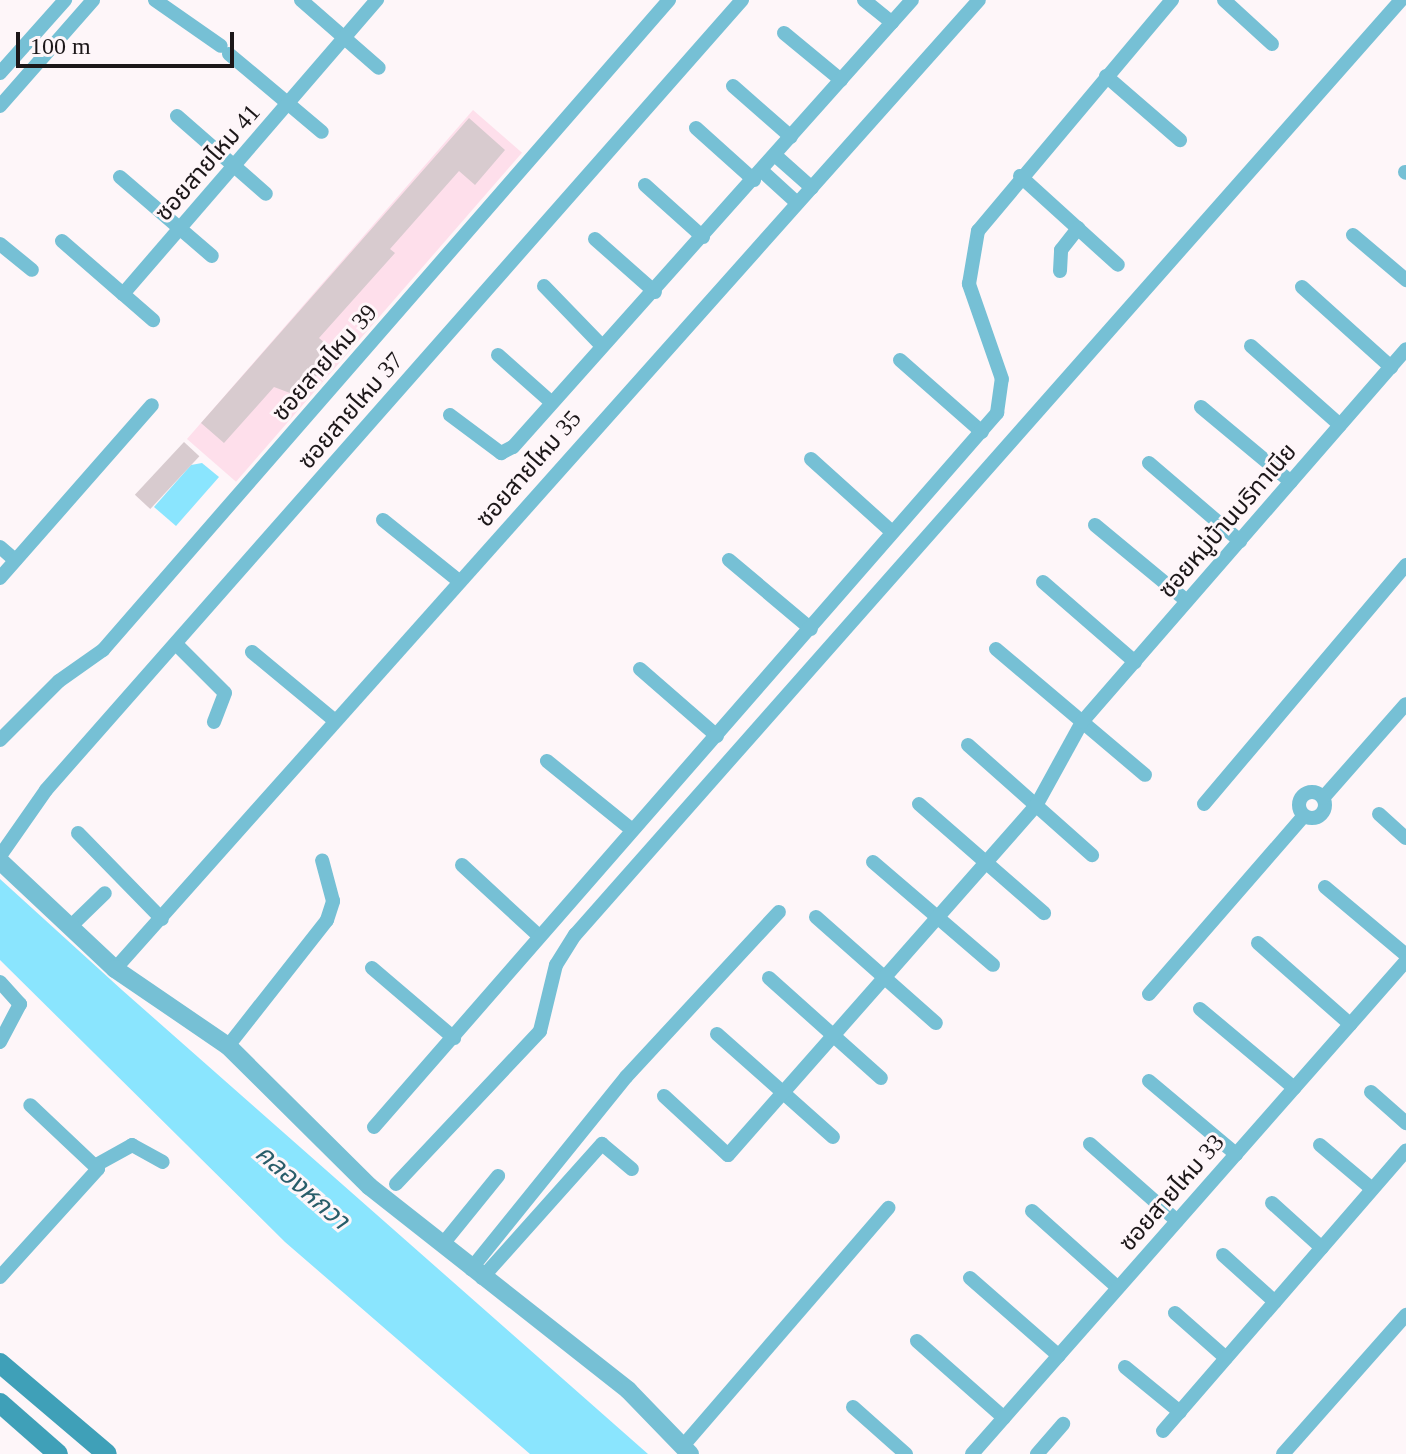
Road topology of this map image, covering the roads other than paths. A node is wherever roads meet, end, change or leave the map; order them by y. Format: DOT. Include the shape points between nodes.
graph roads {
  1 [pos="65,0"];
  2 [pos="93,0"];
  3 [pos="155,0"];
  4 [pos="301,0"];
  5 [pos="377,0"];
  6 [pos="669,0"];
  7 [pos="742,0"];
  8 [pos="864,0"];
  9 [pos="912,0"];
  10 [pos="979,0"];
  11 [pos="1172,0"];
  12 [pos="1224,0"];
  13 [pos="1401,0"];
  14 [pos="892,23"];
  15 [pos="784,33"];
  16 [pos="343,37"];
  17 [pos="1272,44"];
  18 [pos="379,68"];
  19 [pos="0,73"];
  20 [pos="1106,76"];
  21 [pos="841,80"];
  22 [pos="733,86"];
  23 [pos="289,104"];
  24 [pos="0,106"];
  25 [pos="177,116"];
  26 [pos="696,128"];
  27 [pos="322,132"];
  28 [pos="791,137"];
  29 [pos="1180,140"];
  30 [pos="776,156"];
  31 [pos="235,167"];
  32 [pos="758,176"];
  33 [pos="1020,176"];
  34 [pos="120,177"];
  35 [pos="645,185"];
  36 [pos="812,188"];
  37 [pos="266,194"];
  38 [pos="797,203"];
  39 [pos="1078,228"];
  40 [pos="180,229"];
  41 [pos="1353,235"];
  42 [pos="703,237"];
  43 [pos="595,239"];
  44 [pos="62,241"];
  45 [pos="0,244"];
  46 [pos="212,256"];
  47 [pos="1118,265"];
  48 [pos="32,270"];
  49 [pos="1060,271"];
  50 [pos="1406,280"];
  51 [pos="544,286"];
  52 [pos="1302,287"];
  53 [pos="655,292"];
  54 [pos="123,294"];
  55 [pos="153,320"];
  56 [pos="602,346"];
  57 [pos="1251,346"];
  58 [pos="1406,349"];
  59 [pos="498,355"];
  60 [pos="900,360"];
  61 [pos="1391,367"];
  62 [pos="551,402"];
  63 [pos="152,405"];
  64 [pos="1201,407"];
  65 [pos="450,415"];
  66 [pos="1340,425"];
  67 [pos="982,432"];
  68 [pos="811,459"];
  69 [pos="1149,463"];
  70 [pos="1291,482"];
  71 [pos="383,520"];
  72 [pos="1095,525"];
  73 [pos="892,532"];
  74 [pos="1240,541"];
  75 [pos="0,547"];
  76 [pos="15,560"];
  77 [pos="729,560"];
  78 [pos="1406,565"];
  79 [pos="0,578"];
  80 [pos="459,581"];
  81 [pos="1043,582"];
  82 [pos="1187,601"];
  83 [pos="811,629"];
  84 [pos="176,644"];
  85 [pos="996,649"];
  86 [pos="252,652"];
  87 [pos="1135,662"];
  88 [pos="640,669"];
  89 [pos="1406,704"];
  90 [pos="335,721"];
  91 [pos="214,722"];
  92 [pos="1082,722"];
  93 [pos="717,736"];
  94 [pos="0,740"];
  95 [pos="968,745"];
  96 [pos="547,761"];
  97 [pos="1145,775"];
  98 [pos="919,804"];
  99 [pos="1204,804"];
  100 [pos="1035,805"];
  101 [pos="1379,814"];
  102 [pos="631,829"];
  103 [pos="78,833"];
  104 [pos="1406,838"];
  105 [pos="1092,855"];
  106 [pos="0,858"];
  107 [pos="322,860"];
  108 [pos="873,862"];
  109 [pos="986,862"];
  110 [pos="462,865"];
  111 [pos="1325,887"];
  112 [pos="105,893"];
  113 [pos="779,912"];
  114 [pos="1044,913"];
  115 [pos="816,917"];
  116 [pos="937,917"];
  117 [pos="162,919"];
  118 [pos="71,926"];
  119 [pos="539,936"];
  120 [pos="1258,943"];
  121 [pos="1406,958"];
  122 [pos="993,965"];
  123 [pos="372,968"];
  124 [pos="115,969"];
  125 [pos="884,977"];
  126 [pos="769,978"];
  127 [pos="0,982"];
  128 [pos="1149,994"];
  129 [pos="1200,1009"];
  130 [pos="936,1023"];
  131 [pos="1350,1024"];
  132 [pos="717,1034"];
  133 [pos="832,1035"];
  134 [pos="454,1038"];
  135 [pos="0,1042"];
  136 [pos="228,1046"];
  137 [pos="881,1078"];
  138 [pos="1149,1081"];
  139 [pos="1294,1088"];
  140 [pos="781,1092"];
  141 [pos="1371,1092"];
  142 [pos="664,1096"];
  143 [pos="30,1105"];
  144 [pos="1406,1123"];
  145 [pos="374,1127"];
  146 [pos="833,1137"];
  147 [pos="1090,1144"];
  148 [pos="1320,1145"];
  149 [pos="1406,1150"];
  150 [pos="1236,1154"];
  151 [pos="163,1162"];
  152 [pos="98,1164"];
  153 [pos="632,1169"];
  154 [pos="498,1176"];
  155 [pos="396,1184"];
  156 [pos="1372,1189"];
  157 [pos="1272,1203"];
  158 [pos="888,1208"];
  159 [pos="1032,1211"];
  160 [pos="1177,1221"];
  161 [pos="442,1245"];
  162 [pos="1322,1248"];
  163 [pos="1223,1255"];
  164 [pos="476,1273"];
  165 [pos="0,1277"];
  166 [pos="970,1278"];
  167 [pos="1118,1288"];
  168 [pos="1275,1302"];
  169 [pos="1175,1313"];
  170 [pos="1406,1315"];
  171 [pos="917,1341"];
  172 [pos="1059,1356"];
  173 [pos="1226,1358"];
  174 [pos="0,1363"];
  175 [pos="1125,1367"];
  176 [pos="0,1403"];
  177 [pos="853,1407"];
  178 [pos="1180,1412"];
  179 [pos="1004,1418"];
  180 [pos="1063,1424"];
  181 [pos="1163,1431"];
  182 [pos="686,1451"];
  183 [pos="58,1454"];
  184 [pos="107,1454"];
  185 [pos="906,1454"];
  186 [pos="972,1454"];
  187 [pos="1037,1454"];
  188 [pos="1283,1454"];
  1 -- 19 [label="street"];
  2 -- 24 [label="street"];
  3 -- 23 [label="street"];
  4 -- 16 [label="street"];
  5 -- 16 [label="street, ซอยสายไหม 41"];
  6 -- 94 [label="street, ซอยสายไหม 39" via="103,650 59,681"];
  7 -- 84 [label="street, ซอยสายไหม 37"];
  8 -- 14 [label="street"];
  9 -- 14 [label="street"];
  10 -- 36 [label="street, ซอยสายไหม 35"];
  11 -- 20 [label="street"];
  12 -- 17 [label="street"];
  13 -- 155 [label="street" via="575,935 556,965 540,1031"];
  14 -- 21 [label="street"];
  15 -- 21 [label="street"];
  16 -- 18 [label="street"];
  16 -- 23 [label="street, ซอยสายไหม 41"];
  20 -- 29 [label="street"];
  20 -- 33 [label="street"];
  21 -- 28 [label="street"];
  22 -- 28 [label="street"];
  23 -- 27 [label="street"];
  23 -- 31 [label="street, ซอยสายไหม 41"];
  25 -- 31 [label="street"];
  26 -- 32 [label="street"];
  28 -- 30 [label="street"];
  30 -- 32 [label="street"];
  30 -- 36 [label="street"];
  31 -- 37 [label="street"];
  31 -- 40 [label="street, ซอยสายไหม 41"];
  32 -- 38 [label="street"];
  32 -- 42 [label="street"];
  33 -- 39 [label="street"];
  33 -- 67 [label="street" via="978,231 968,265 1005,393"];
  34 -- 40 [label="street"];
  35 -- 42 [label="street"];
  36 -- 38 [label="street, ซอยสายไหม 35"];
  38 -- 80 [label="street, ซอยสายไหม 35"];
  39 -- 47 [label="street"];
  39 -- 49 [label="street" via="1061,250"];
  40 -- 46 [label="street"];
  40 -- 54 [label="street, ซอยสายไหม 41"];
  41 -- 50 [label="street"];
  42 -- 53 [label="street"];
  43 -- 53 [label="street"];
  44 -- 54 [label="street"];
  45 -- 48 [label="street"];
  51 -- 56 [label="street"];
  52 -- 61 [label="street"];
  53 -- 56 [label="street"];
  54 -- 55 [label="street"];
  56 -- 62 [label="street"];
  57 -- 66 [label="street"];
  58 -- 61 [label="street, ซอยหมู่บ้านบริทาเนีย"];
  59 -- 62 [label="street"];
  60 -- 67 [label="street"];
  61 -- 66 [label="street, ซอยหมู่บ้านบริทาเนีย"];
  62 -- 65 [label="street" via="501,453"];
  63 -- 76 [label="street"];
  64 -- 70 [label="street"];
  66 -- 70 [label="street, ซอยหมู่บ้านบริทาเนีย"];
  67 -- 73 [label="street"];
  68 -- 73 [label="street"];
  69 -- 74 [label="street"];
  70 -- 74 [label="street, ซอยหมู่บ้านบริทาเนีย"];
  71 -- 80 [label="street"];
  72 -- 82 [label="street"];
  73 -- 83 [label="street"];
  74 -- 82 [label="street, ซอยหมู่บ้านบริทาเนีย"];
  75 -- 76 [label="street"];
  76 -- 79 [label="street"];
  77 -- 83 [label="street"];
  78 -- 99 [label="street"];
  80 -- 90 [label="street, ซอยสายไหม 35"];
  81 -- 87 [label="street"];
  82 -- 87 [label="street, ซอยหมู่บ้านบริทาเนีย"];
  83 -- 93 [label="street"];
  84 -- 91 [label="street" via="225,693"];
  84 -- 106 [label="street, ซอยสายไหม 37" via="46,790"];
  85 -- 92 [label="street"];
  86 -- 90 [label="street"];
  87 -- 92 [label="street, ซอยหมู่บ้านบริทาเนีย"];
  88 -- 93 [label="street"];
  89 -- 128 [label="street" via="1323,798 1323,813 1304,816"];
  90 -- 117 [label="street, ซอยสายไหม 35"];
  92 -- 97 [label="street"];
  92 -- 100 [label="street, ซอยหมู่บ้านบริทาเนีย"];
  93 -- 102 [label="street"];
  95 -- 100 [label="street"];
  96 -- 102 [label="street"];
  98 -- 109 [label="street"];
  100 -- 105 [label="street"];
  100 -- 109 [label="street, ซอยหมู่บ้านบริทาเนีย"];
  101 -- 104 [label="street"];
  102 -- 119 [label="street"];
  103 -- 117 [label="street"];
  106 -- 118 [label="street"];
  107 -- 136 [label="street" via="333,901 327,920"];
  108 -- 116 [label="street"];
  109 -- 114 [label="street"];
  109 -- 116 [label="street, ซอยหมู่บ้านบริทาเนีย"];
  110 -- 119 [label="street"];
  111 -- 121 [label="street"];
  112 -- 118 [label="street"];
  113 -- 164 [label="street" via="626,1077"];
  115 -- 125 [label="street"];
  116 -- 122 [label="street"];
  116 -- 125 [label="street, ซอยหมู่บ้านบริทาเนีย"];
  117 -- 124 [label="street, ซอยสายไหม 35"];
  118 -- 124 [label="street"];
  119 -- 134 [label="street"];
  120 -- 131 [label="street"];
  121 -- 131 [label="street, ซอยสายไหม 33"];
  123 -- 134 [label="street"];
  124 -- 136 [label="street"];
  125 -- 130 [label="street"];
  125 -- 133 [label="street, ซอยหมู่บ้านบริทาเนีย"];
  126 -- 133 [label="street"];
  127 -- 135 [label="street" via="20,1004"];
  129 -- 139 [label="street"];
  131 -- 139 [label="street, ซอยสายไหม 33"];
  132 -- 140 [label="street"];
  133 -- 137 [label="street"];
  133 -- 140 [label="street, ซอยหมู่บ้านบริทาเนีย"];
  134 -- 145 [label="street"];
  136 -- 161 [label="street" via="369,1186"];
  138 -- 150 [label="street"];
  139 -- 150 [label="street, ซอยสายไหม 33"];
  140 -- 142 [label="street, ซอยหมู่บ้านบริทาเนีย" via="728,1155"];
  140 -- 146 [label="street"];
  141 -- 144 [label="street"];
  143 -- 152 [label="street"];
  147 -- 160 [label="street"];
  148 -- 156 [label="street"];
  149 -- 156 [label="street"];
  150 -- 160 [label="street, ซอยสายไหม 33"];
  151 -- 152 [label="street" via="132,1145"];
  152 -- 165 [label="street"];
  153 -- 164 [label="street" via="602,1144"];
  154 -- 161 [label="street"];
  156 -- 162 [label="street"];
  157 -- 162 [label="street"];
  158 -- 182 [label="street"];
  159 -- 167 [label="street"];
  160 -- 167 [label="street, ซอยสายไหม 33"];
  161 -- 164 [label="street"];
  162 -- 168 [label="street"];
  163 -- 168 [label="street"];
  164 -- 182 [label="street" via="628,1390"];
  166 -- 172 [label="street"];
  167 -- 172 [label="street, ซอยสายไหม 33"];
  168 -- 173 [label="street"];
  169 -- 173 [label="street"];
  170 -- 188 [label="street"];
  171 -- 179 [label="street"];
  172 -- 179 [label="street, ซอยสายไหม 33"];
  173 -- 178 [label="street"];
  174 -- 184 [label="main road"];
  175 -- 178 [label="street"];
  176 -- 183 [label="main road"];
  177 -- 185 [label="street"];
  178 -- 181 [label="street"];
  179 -- 186 [label="street, ซอยสายไหม 33"];
  180 -- 187 [label="street"];
}
